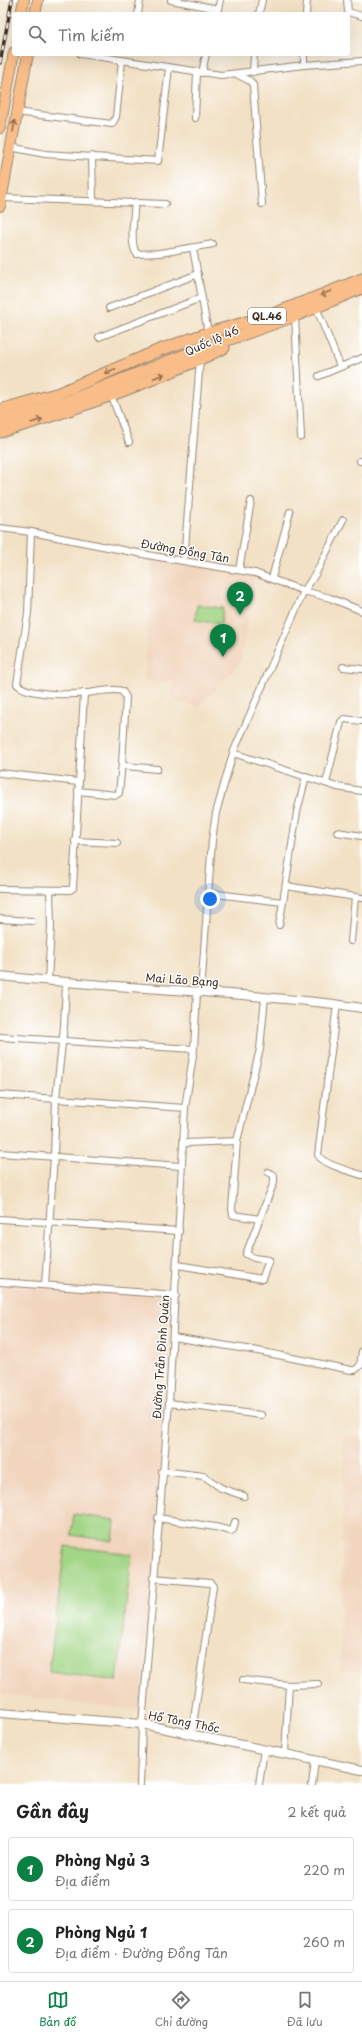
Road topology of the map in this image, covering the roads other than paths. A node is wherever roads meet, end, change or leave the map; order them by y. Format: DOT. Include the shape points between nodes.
graph roads {
  1 [pos="24,0"];
  2 [pos="38,0"];
  3 [pos="140,0"];
  4 [pos="171,0"];
  5 [pos="220,0"];
  6 [pos="262,0"];
  7 [pos="307,0"];
  8 [pos="347,0"];
  9 [pos="21,12"];
  10 [pos="36,12"];
  11 [pos="138,12"];
  12 [pos="218,12"];
  13 [pos="260,12"];
  14 [pos="306,12"];
  15 [pos="348,12"];
  16 [pos="350,13"];
  17 [pos="362,16"];
  18 [pos="13,56"];
  19 [pos="28,56"];
  20 [pos="92,56"];
  21 [pos="129,56"];
  22 [pos="205,56"];
  23 [pos="254,56"];
  24 [pos="304,56"];
  25 [pos="362,61"];
  26 [pos="125,62"];
  27 [pos="304,65"];
  28 [pos="169,68"];
  29 [pos="199,72"];
  30 [pos="253,72"];
  31 [pos="232,74"];
  32 [pos="3,110"];
  33 [pos="16,112"];
  34 [pos="194,118"];
  35 [pos="0,128"];
  36 [pos="10,147"];
  37 [pos="92,156"];
  38 [pos="93,201"];
  39 [pos="1,202"];
  40 [pos="135,202"];
  41 [pos="165,204"];
  42 [pos="262,204"];
  43 [pos="213,244"];
  44 [pos="193,248"];
  45 [pos="198,274"];
  46 [pos="362,278"];
  47 [pos="362,288"];
  48 [pos="201,298"];
  49 [pos="313,303"];
  50 [pos="109,308"];
  51 [pos="295,316"];
  52 [pos="265,317"];
  53 [pos="262,328"];
  54 [pos="208,333"];
  55 [pos="99,337"];
  56 [pos="362,358"];
  57 [pos="174,359"];
  58 [pos="200,359"];
  59 [pos="340,366"];
  60 [pos="318,376"];
  61 [pos="108,391"];
  62 [pos="0,410"];
  63 [pos="0,421"];
  64 [pos="0,432"];
  65 [pos="301,437"];
  66 [pos="128,442"];
  67 [pos="251,501"];
  68 [pos="290,512"];
  69 [pos="344,520"];
  70 [pos="0,528"];
  71 [pos="31,532"];
  72 [pos="184,561"];
  73 [pos="239,570"];
  74 [pos="272,578"];
  75 [pos="304,591"];
  76 [pos="362,611"];
  77 [pos="344,667"];
  78 [pos="362,669"];
  79 [pos="84,693"];
  80 [pos="362,721"];
  81 [pos="233,753"];
  82 [pos="122,763"];
  83 [pos="157,769"];
  84 [pos="0,773"];
  85 [pos="306,776"];
  86 [pos="78,782"];
  87 [pos="326,783"];
  88 [pos="78,791"];
  89 [pos="362,791"];
  90 [pos="337,832"];
  91 [pos="362,836"];
  92 [pos="75,841"];
  93 [pos="117,843"];
  94 [pos="286,886"];
  95 [pos="0,889"];
  96 [pos="50,890"];
  97 [pos="208,893"];
  98 [pos="355,897"];
  99 [pos="362,898"];
  100 [pos="283,902"];
  101 [pos="0,919"];
  102 [pos="32,921"];
  103 [pos="279,925"];
  104 [pos="351,941"];
  105 [pos="0,976"];
  106 [pos="48,981"];
  107 [pos="66,983"];
  108 [pos="199,992"];
  109 [pos="265,997"];
  110 [pos="338,1004"];
  111 [pos="362,1008"];
  112 [pos="0,1037"];
  113 [pos="62,1041"];
  114 [pos="194,1049"];
  115 [pos="0,1094"];
  116 [pos="56,1098"];
  117 [pos="185,1108"];
  118 [pos="237,1141"];
  119 [pos="184,1143"];
  120 [pos="0,1153"];
  121 [pos="54,1157"];
  122 [pos="181,1166"];
  123 [pos="268,1172"];
  124 [pos="362,1175"];
  125 [pos="0,1219"];
  126 [pos="260,1219"];
  127 [pos="50,1222"];
  128 [pos="179,1231"];
  129 [pos="178,1265"];
  130 [pos="0,1282"];
  131 [pos="45,1286"];
  132 [pos="176,1295"];
  133 [pos="172,1337"];
  134 [pos="362,1351"];
  135 [pos="169,1403"];
  136 [pos="261,1415"];
  137 [pos="162,1472"];
  138 [pos="244,1496"];
  139 [pos="158,1518"];
  140 [pos="235,1522"];
  141 [pos="153,1578"];
  142 [pos="243,1680"];
  143 [pos="318,1684"];
  144 [pos="289,1686"];
  145 [pos="0,1713"];
  146 [pos="142,1724"];
  147 [pos="192,1733"];
  148 [pos="264,1749"];
  149 [pos="285,1754"];
  150 [pos="315,1760"];
  151 [pos="362,1770"];
  152 [pos="140,1785"];
  153 [pos="259,1785"];
  154 [pos="312,1785"];
  1 -- 9 [label="main road"];
  2 -- 10 [label="main road"];
  3 -- 11 [label="street"];
  4 -- 12 [label="street"];
  5 -- 12 [label="street"];
  6 -- 13 [label="street"];
  7 -- 14 [label="street"];
  8 -- 15 [label="street"];
  16 -- 17 [label="street"];
  18 -- 32 [label="main road"];
  19 -- 33 [label="main road"];
  20 -- 26 [label="street"];
  21 -- 26 [label="street"];
  22 -- 29 [label="street"];
  23 -- 30 [label="street"];
  24 -- 27 [label="street"];
  25 -- 27 [label="street"];
  26 -- 28 [label="street"];
  26 -- 33 [label="street" via="116,117 112,124"];
  27 -- 30 [label="street"];
  28 -- 29 [label="street"];
  28 -- 37 [label="street" via="159,160"];
  29 -- 31 [label="street"];
  29 -- 34 [label="street"];
  30 -- 31 [label="street"];
  31 -- 42 [label="street" via="242,76 253,85"];
  32 -- 33 [label="main road"];
  32 -- 35 [label="main road"];
  36 -- 33 [label="main road, one-way"];
  36 -- 37 [label="street" via="45,154"];
  36 -- 39 [label="main road"];
  37 -- 38 [label="street"];
  38 -- 39 [label="street"];
  38 -- 40 [label="street"];
  40 -- 41 [label="street"];
  40 -- 44 [label="street" via="133,235 134,250 137,254"];
  43 -- 44 [label="street"];
  44 -- 45 [label="street"];
  45 -- 48 [label="street"];
  45 -- 50 [label="street"];
  46 -- 49 [label="highway, Quốc lộ 46 / QL.46, one-way"];
  47 -- 49 [label="highway, Quốc lộ 46 / QL.46"];
  48 -- 54 [label="street"];
  48 -- 55 [label="street"];
  49 -- 51 [label="highway, Quốc lộ 46 / QL.46"];
  49 -- 52 [label="highway, Quốc lộ 46 / QL.46"];
  49 -- 59 [label="street"];
  51 -- 53 [label="highway, Quốc lộ 46 / QL.46"];
  51 -- 65 [label="street"];
  52 -- 54 [label="highway"];
  52 -- 57 [label="highway, Quốc lộ 46 / QL.46"];
  53 -- 57 [label="highway, Quốc lộ 46 / QL.46"];
  53 -- 58 [label="highway"];
  54 -- 62 [label="highway, one-way" via="157,351 59,393"];
  56 -- 59 [label="street"];
  57 -- 61 [label="highway, Quốc lộ 46 / QL.46"];
  61 -- 58 [label="highway, one-way"];
  58 -- 72 [label="street"];
  59 -- 60 [label="street"];
  61 -- 63 [label="highway, QL.46"];
  64 -- 61 [label="highway, one-way" via="68,412"];
  61 -- 66 [label="street"];
  67 -- 73 [label="street"];
  68 -- 74 [label="street"];
  69 -- 75 [label="street, Đường Trần Đình Quán"];
  70 -- 71 [label="street, Đường Đồng Tân"];
  71 -- 72 [label="street, Đường Đồng Tân"];
  71 -- 79 [label="street" via="28,613 17,684 28,690"];
  72 -- 73 [label="street, Đường Đồng Tân"];
  73 -- 74 [label="street, Đường Đồng Tân"];
  74 -- 75 [label="street, Đường Đồng Tân"];
  75 -- 76 [label="street, Đường Đồng Tân"];
  75 -- 81 [label="street, Đường Trần Đình Quán"];
  77 -- 78 [label="street"];
  79 -- 82 [label="street" via="118,690 125,693"];
  79 -- 86 [label="street"];
  80 -- 87 [label="street" via="344,719 341,722"];
  81 -- 85 [label="street"];
  81 -- 97 [label="street, Đường Trần Đình Quán" via="214,822"];
  82 -- 83 [label="street" via="126,766"];
  82 -- 88 [label="street" via="119,793 116,795"];
  84 -- 86 [label="street"];
  85 -- 87 [label="street"];
  85 -- 94 [label="street" via="297,812"];
  86 -- 88 [label="street"];
  87 -- 89 [label="street"];
  88 -- 92 [label="street"];
  90 -- 91 [label="street"];
  92 -- 93 [label="street"];
  92 -- 96 [label="street" via="73,888"];
  94 -- 98 [label="street"];
  94 -- 100 [label="street"];
  95 -- 96 [label="street"];
  96 -- 106 [label="street"];
  97 -- 100 [label="street"];
  97 -- 108 [label="street, Đường Trần Đình Quán"];
  98 -- 99 [label="street"];
  98 -- 104 [label="street"];
  100 -- 103 [label="street"];
  101 -- 102 [label="street"];
  105 -- 106 [label="street, Mai Lão Bạng"];
  106 -- 107 [label="street, Mai Lão Bạng"];
  107 -- 108 [label="street, Mai Lão Bạng"];
  107 -- 113 [label="street"];
  108 -- 109 [label="street, Mai Lão Bạng"];
  108 -- 114 [label="street, Đường Trần Đình Quán"];
  109 -- 110 [label="street, Mai Lão Bạng"];
  109 -- 118 [label="street" via="260,1049"];
  110 -- 111 [label="street, Mai Lão Bạng"];
  110 -- 124 [label="street" via="318,1155 320,1159"];
  112 -- 113 [label="street"];
  113 -- 114 [label="street"];
  113 -- 116 [label="street"];
  114 -- 117 [label="street, Đường Trần Đình Quán"];
  115 -- 116 [label="street"];
  116 -- 117 [label="street"];
  116 -- 121 [label="street"];
  117 -- 119 [label="street, Đường Trần Đình Quán"];
  118 -- 119 [label="street"];
  118 -- 126 [label="street" via="233,1215"];
  119 -- 122 [label="street, Đường Trần Đình Quán"];
  120 -- 121 [label="street"];
  121 -- 122 [label="street"];
  121 -- 127 [label="street"];
  122 -- 128 [label="street, Đường Trần Đình Quán"];
  123 -- 126 [label="street" via="274,1176 274,1182"];
  125 -- 127 [label="street"];
  126 -- 129 [label="street" via="246,1254 268,1260 262,1279"];
  127 -- 128 [label="street"];
  127 -- 131 [label="street"];
  128 -- 129 [label="street, Đường Trần Đình Quán"];
  129 -- 132 [label="street, Đường Trần Đình Quán"];
  130 -- 131 [label="street"];
  131 -- 132 [label="street"];
  132 -- 133 [label="street, Đường Trần Đình Quán"];
  133 -- 134 [label="street" via="351,1370 360,1366"];
  133 -- 135 [label="street, Đường Trần Đình Quán"];
  135 -- 136 [label="street"];
  135 -- 137 [label="street, Đường Trần Đình Quán"];
  137 -- 138 [label="street" via="204,1476 221,1488"];
  137 -- 139 [label="street, Đường Trần Đình Quán"];
  139 -- 140 [label="street" via="231,1531"];
  139 -- 141 [label="street, Đường Trần Đình Quán"];
  141 -- 146 [label="street, Đường Trần Đình Quán"];
  141 -- 147 [label="street" via="210,1583 213,1586"];
  142 -- 144 [label="street"];
  143 -- 144 [label="street"];
  144 -- 149 [label="street"];
  145 -- 146 [label="street, Hồ Tông Thốc"];
  146 -- 147 [label="street, Hồ Tông Thốc"];
  146 -- 152 [label="street, Đường Trần Đình Quán"];
  147 -- 148 [label="street, Hồ Tông Thốc"];
  148 -- 149 [label="street, Hồ Tông Thốc"];
  148 -- 153 [label="street"];
  149 -- 150 [label="street, Hồ Tông Thốc"];
  150 -- 151 [label="street, Hồ Tông Thốc"];
  150 -- 154 [label="street"];
}
